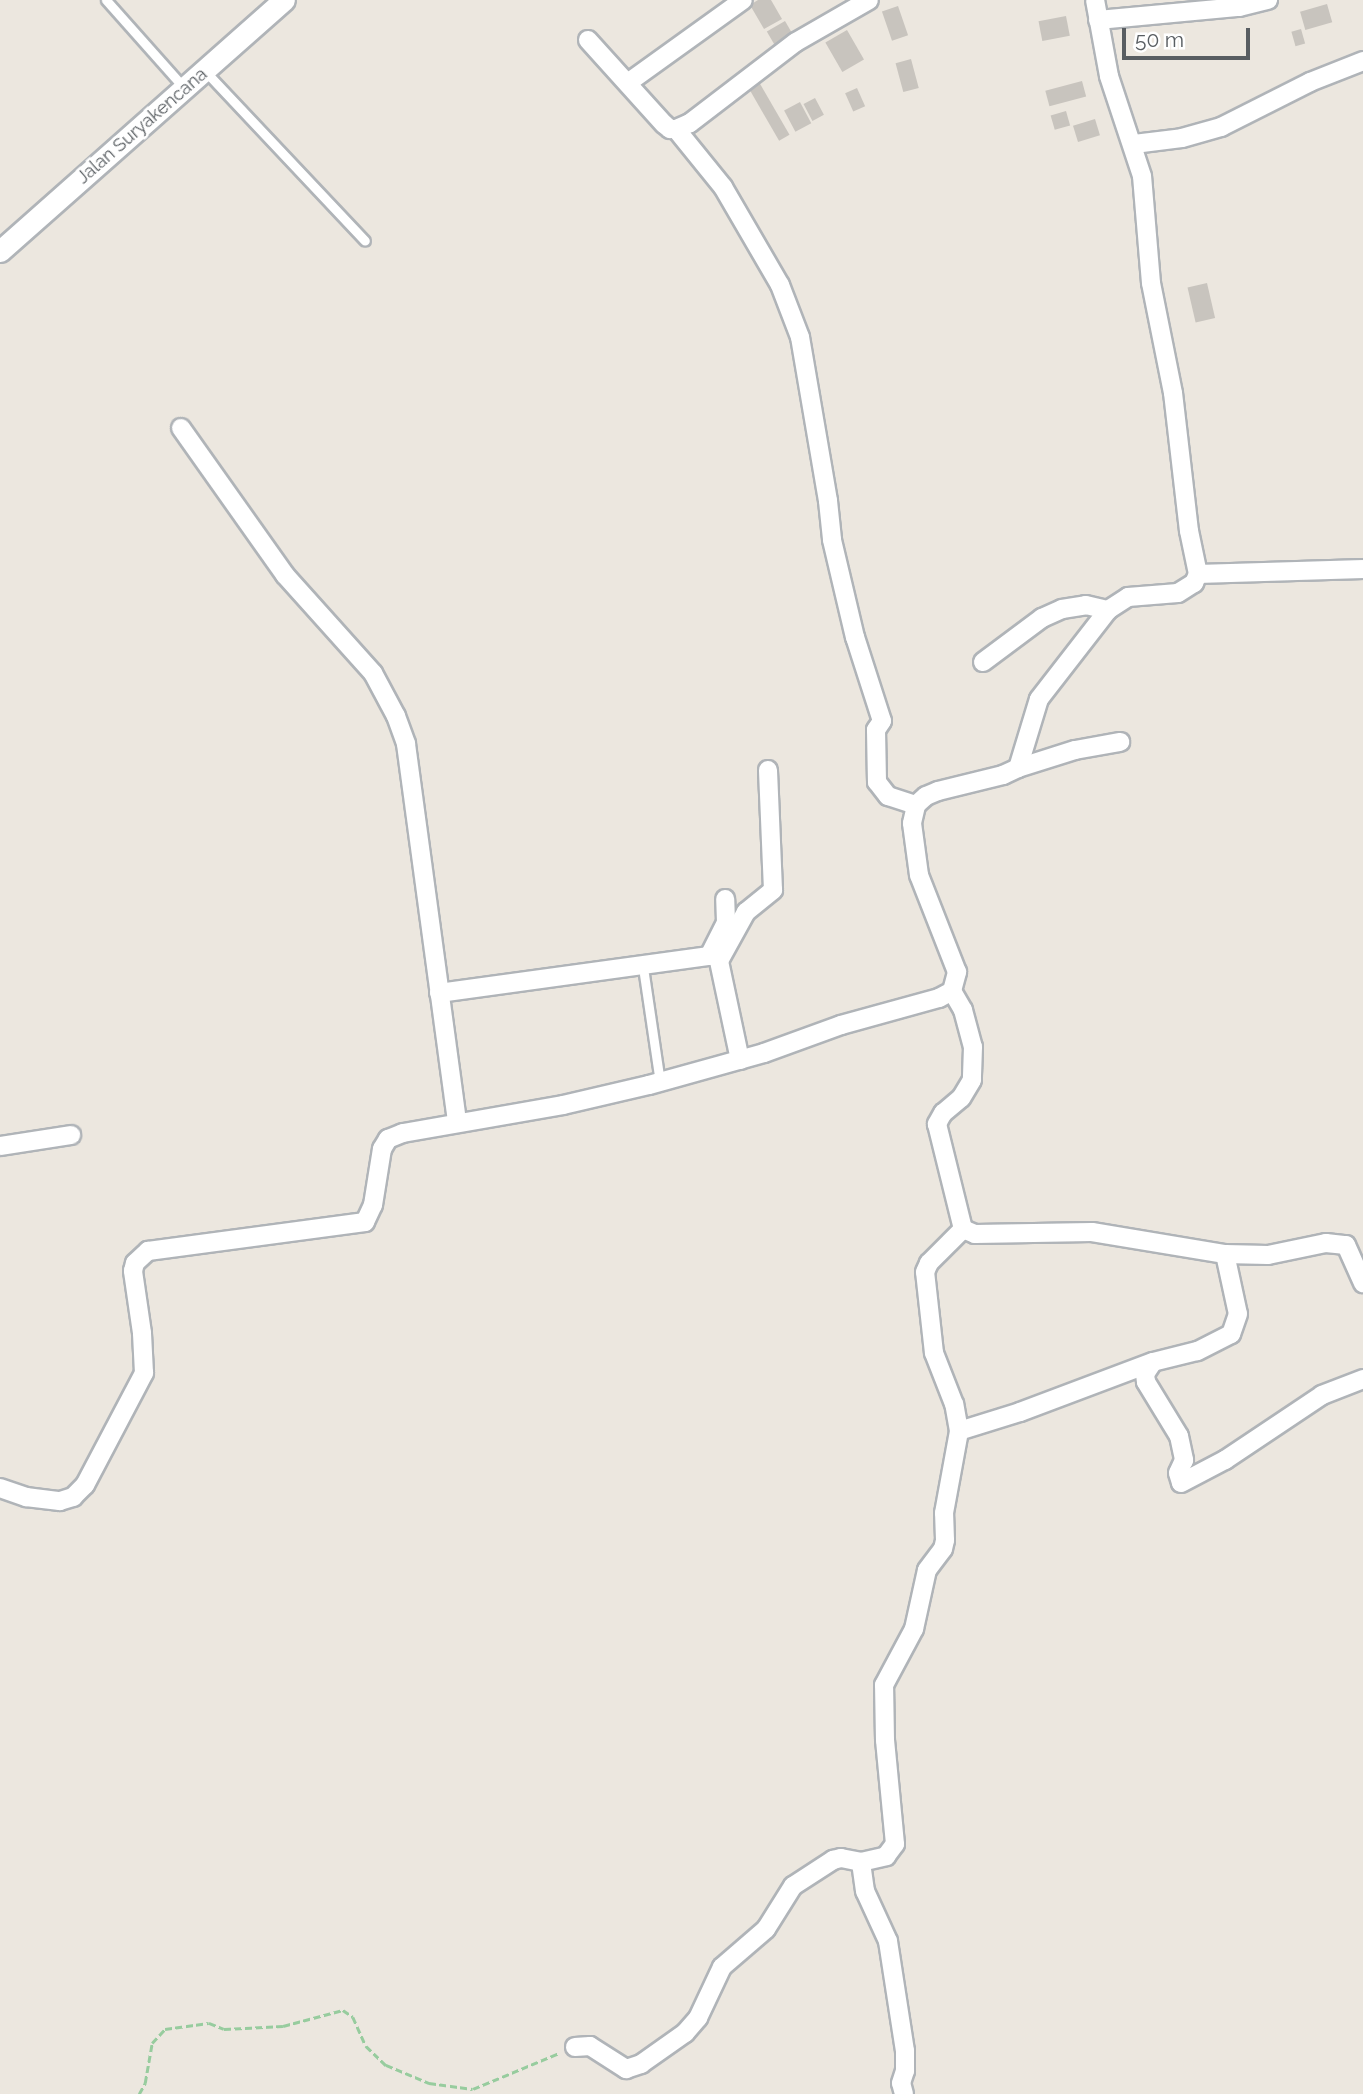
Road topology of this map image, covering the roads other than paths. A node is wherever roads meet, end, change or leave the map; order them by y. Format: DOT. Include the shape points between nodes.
graph roads {
  1 [pos="106,0"];
  2 [pos="284,0"];
  3 [pos="743,0"];
  4 [pos="869,0"];
  5 [pos="1095,0"];
  6 [pos="1268,0"];
  7 [pos="1098,20"];
  8 [pos="588,40"];
  9 [pos="1363,61"];
  10 [pos="205,71"];
  11 [pos="629,82"];
  12 [pos="184,88"];
  13 [pos="676,129"];
  14 [pos="1134,144"];
  15 [pos="365,241"];
  16 [pos="0,251"];
  17 [pos="181,428"];
  18 [pos="1363,569"];
  19 [pos="1198,574"];
  20 [pos="1108,610"];
  21 [pos="983,662"];
  22 [pos="1119,742"];
  23 [pos="1018,768"];
  24 [pos="768,770"];
  25 [pos="916,806"];
  26 [pos="725,899"];
  27 [pos="643,974"];
  28 [pos="952,991"];
  29 [pos="439,993"];
  30 [pos="740,1060"];
  31 [pos="659,1077"];
  32 [pos="457,1123"];
  33 [pos="71,1135"];
  34 [pos="0,1146"];
  35 [pos="963,1229"];
  36 [pos="1225,1254"];
  37 [pos="1363,1283"];
  38 [pos="1153,1362"];
  39 [pos="1363,1379"];
  40 [pos="959,1431"];
  41 [pos="0,1488"];
  42 [pos="861,1862"];
  43 [pos="575,2047"];
  44 [pos="904,2094"];
  1 -- 12 [label="lane"];
  2 -- 10 [label="street, Jalan Suryakencana"];
  3 -- 11 [label="street"];
  4 -- 13 [label="street" via="796,41"];
  5 -- 7 [label="street"];
  6 -- 7 [label="street" via="1238,8"];
  7 -- 14 [label="street" via="1109,76"];
  8 -- 11 [label="street"];
  9 -- 14 [label="street" via="1221,127"];
  10 -- 12 [label="street, Jalan Suryakencana"];
  10 -- 15 [label="lane"];
  11 -- 13 [label="street" via="664,124"];
  12 -- 16 [label="street, Jalan Suryakencana"];
  13 -- 25 [label="street" via="729,198 780,285 800,337 832,540 882,721 876,736 877,782 888,796"];
  14 -- 19 [label="street" via="1144,192 1152,293 1173,393"];
  17 -- 29 [label="street" via="285,575 373,673 396,716 406,744"];
  18 -- 19 [label="street"];
  19 -- 20 [label="street" via="1194,583 1178,593 1128,597"];
  20 -- 21 [label="street" via="1086,605 1052,613"];
  20 -- 23 [label="street" via="1039,699"];
  22 -- 23 [label="street"];
  23 -- 25 [label="street" via="938,792 920,799"];
  24 -- 30 [label="street" via="773,890 746,912 719,961"];
  25 -- 28 [label="street" via="912,823 919,875 957,972"];
  26 -- 29 [label="street" via="726,922 709,956"];
  27 -- 31 [label="lane"];
  28 -- 30 [label="street"];
  28 -- 35 [label="street" via="974,1047 972,1080 937,1124"];
  29 -- 32 [label="street"];
  30 -- 31 [label="street"];
  31 -- 32 [label="street" via="562,1105"];
  32 -- 41 [label="street" via="388,1139 365,1222 141,1255 133,1271 144,1373 91,1476 73,1497 60,1501"];
  33 -- 34 [label="street"];
  35 -- 36 [label="street" via="975,1234 1092,1232"];
  35 -- 40 [label="street" via="925,1272 934,1353"];
  36 -- 37 [label="street" via="1268,1255 1326,1243 1346,1245"];
  36 -- 38 [label="street" via="1238,1314 1231,1334 1197,1351"];
  38 -- 39 [label="street" via="1145,1374 1146,1382 1179,1436 1184,1460 1178,1474 1181,1483 1225,1460 1322,1395"];
  38 -- 40 [label="street"];
  40 -- 42 [label="street" via="944,1513 943,1549 927,1570 914,1629 884,1685 895,1844 886,1856"];
  42 -- 43 [label="street" via="834,1860 793,1886 766,1929 722,1967 698,2018 641,2064 626,2069 590,2046"];
  42 -- 44 [label="street" via="865,1891 888,1941 905,2051"];
}
